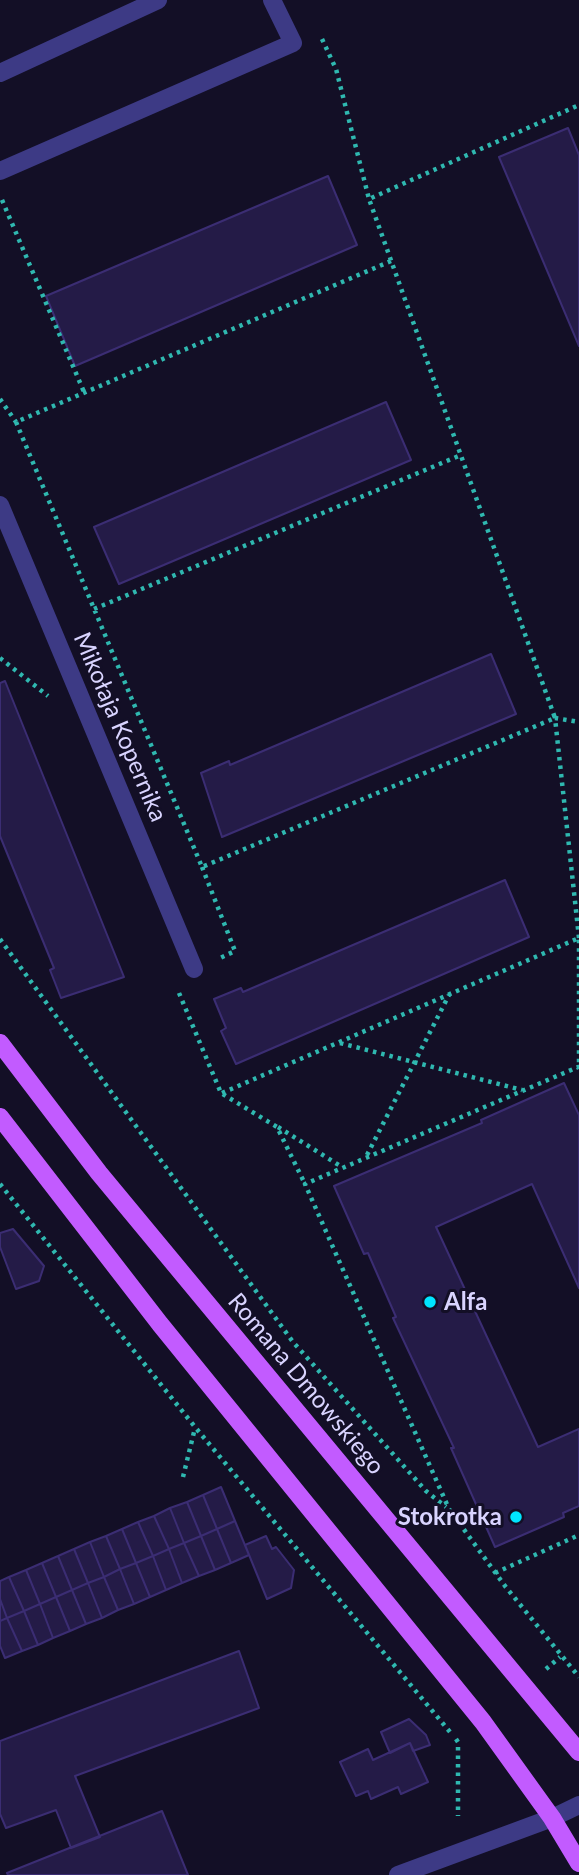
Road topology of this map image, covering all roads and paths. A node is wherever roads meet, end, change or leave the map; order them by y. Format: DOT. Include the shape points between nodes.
graph roads {
  1 [pos="158,0"];
  2 [pos="272,0"];
  3 [pos="320,34"];
  4 [pos="0,73"];
  5 [pos="579,105"];
  6 [pos="0,171"];
  7 [pos="0,194"];
  8 [pos="369,199"];
  9 [pos="391,261"];
  10 [pos="84,392"];
  11 [pos="0,400"];
  12 [pos="16,422"];
  13 [pos="460,455"];
  14 [pos="0,505"];
  15 [pos="94,609"];
  16 [pos="555,718"];
  17 [pos="579,722"];
  18 [pos="579,938"];
  19 [pos="0,939"];
  20 [pos="194,969"];
  21 [pos="450,994"];
  22 [pos="339,1042"];
  23 [pos="0,1043"];
  24 [pos="415,1064"];
  25 [pos="579,1067"];
  26 [pos="522,1090"];
  27 [pos="221,1093"];
  28 [pos="0,1117"];
  29 [pos="278,1127"];
  30 [pos="367,1157"];
  31 [pos="342,1167"];
  32 [pos="0,1184"];
  33 [pos="195,1427"];
  34 [pos="183,1477"];
  35 [pos="449,1509"];
  36 [pos="579,1535"];
  37 [pos="495,1573"];
  38 [pos="560,1657"];
  39 [pos="543,1672"];
  40 [pos="579,1677"];
  41 [pos="579,1752"];
  42 [pos="579,1805"];
  43 [pos="458,1816"];
  44 [pos="552,1818"];
  45 [pos="579,1863"];
  46 [pos="398,1875"];
  1 -- 4 [label="street"];
  2 -- 6 [label="street" via="293,43"];
  3 -- 8 [label="path" via="336,69"];
  5 -- 8 [label="path"];
  7 -- 10 [label="path"];
  8 -- 9 [label="path"];
  9 -- 10 [label="path"];
  9 -- 13 [label="path"];
  10 -- 12 [label="path"];
  11 -- 12 [label="path"];
  12 -- 15 [label="path"];
  13 -- 15 [label="path"];
  13 -- 16 [label="path"];
  14 -- 20 [label="street, Mikołaja Kopernika"];
  15 -- 16 [label="path" via="202,867"];
  16 -- 17 [label="path"];
  16 -- 18 [label="path"];
  18 -- 21 [label="path"];
  18 -- 25 [label="path"];
  19 -- 35 [label="path" via="293,1342 426,1491"];
  21 -- 22 [label="path"];
  21 -- 24 [label="path"];
  22 -- 24 [label="path"];
  22 -- 27 [label="path"];
  23 -- 41 [label="main road, Romana Dmowskiego" via="99,1173"];
  24 -- 26 [label="path"];
  24 -- 30 [label="path"];
  25 -- 26 [label="path"];
  26 -- 30 [label="path"];
  28 -- 44 [label="main road" via="160,1325 467,1701"];
  29 -- 31 [label="path"];
  30 -- 31 [label="path"];
  31 -- 35 [label="path" via="305,1184"];
  32 -- 33 [label="path"];
  33 -- 34 [label="path"];
  33 -- 43 [label="path" via="458,1742"];
  35 -- 37 [label="path"];
  36 -- 37 [label="path"];
  37 -- 38 [label="path"];
  38 -- 39 [label="path"];
  38 -- 40 [label="path"];
  42 -- 44 [label="street"];
  44 -- 45 [label="main road"];
  44 -- 46 [label="street"];
}
